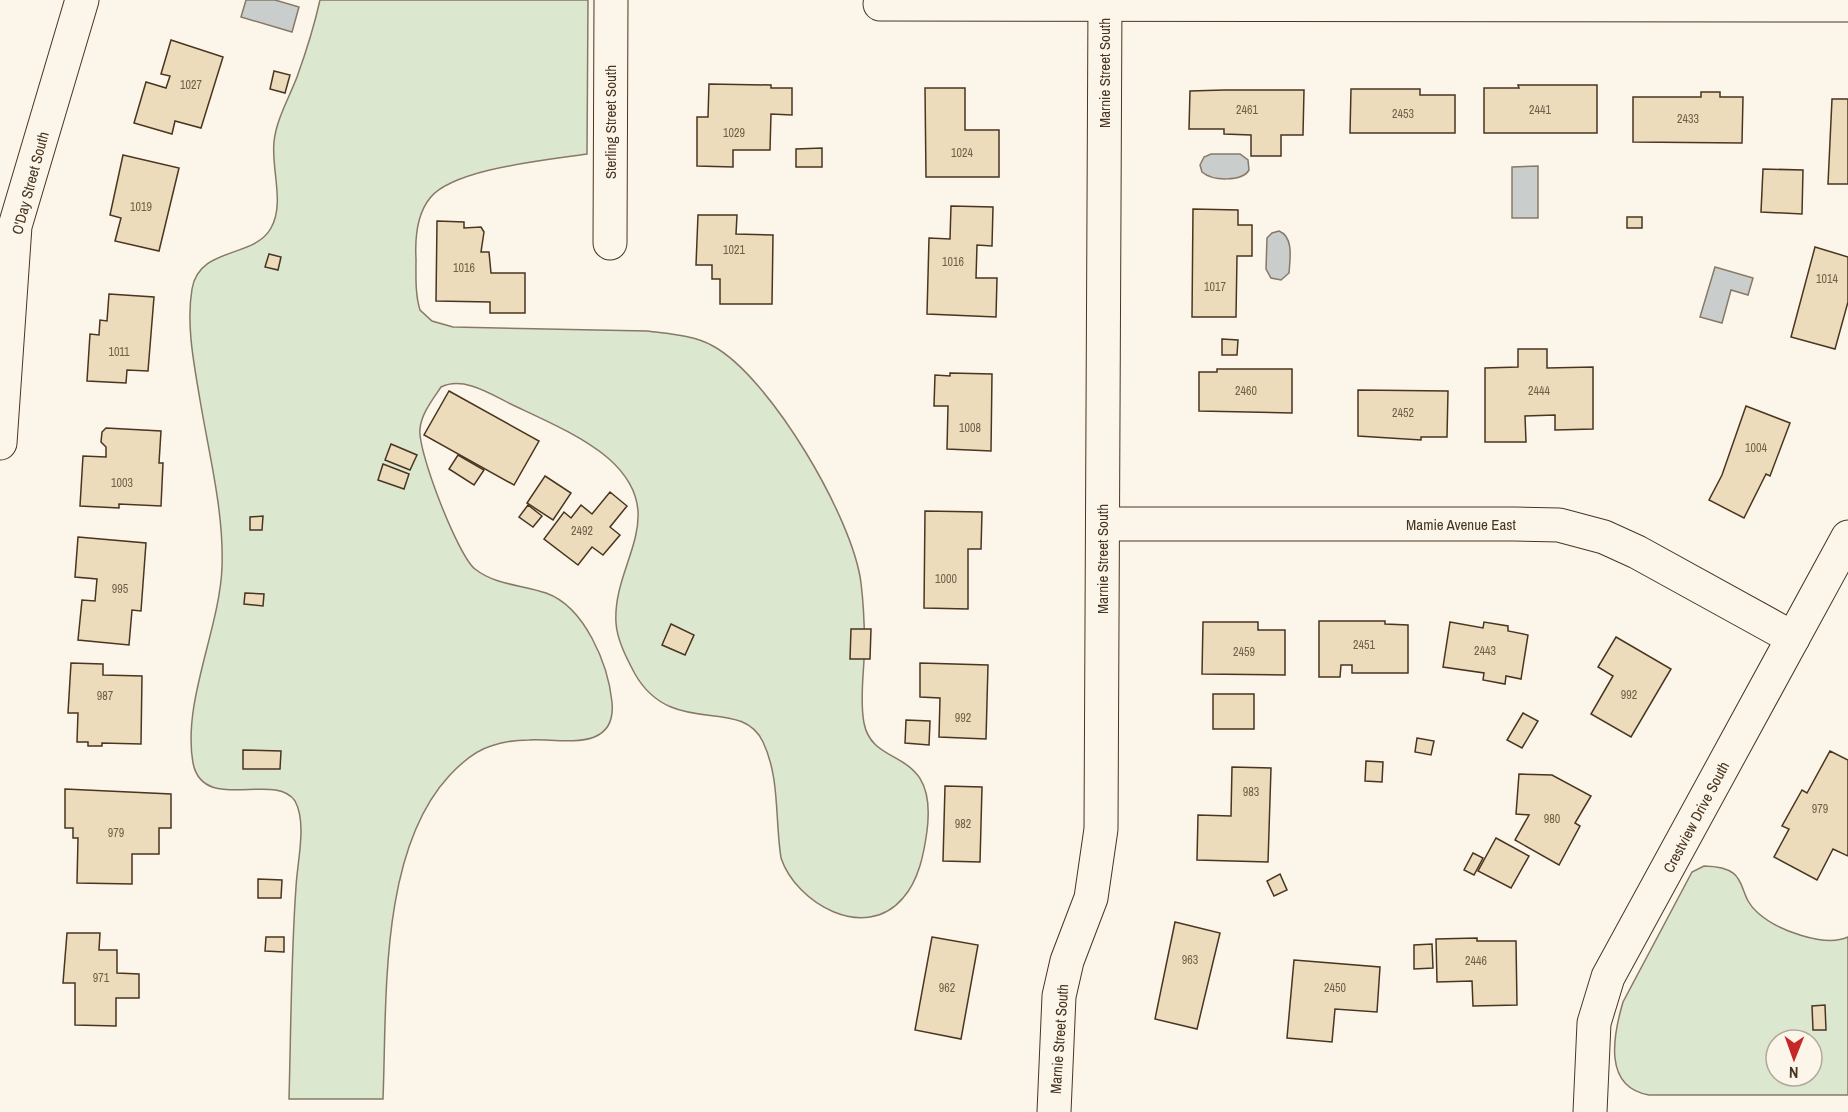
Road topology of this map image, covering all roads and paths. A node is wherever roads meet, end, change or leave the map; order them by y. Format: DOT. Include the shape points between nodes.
graph roads {
  1 [pos="82,0"];
  2 [pos="611,0"];
  3 [pos="1105,3"];
  4 [pos="880,4"];
  5 [pos="1848,5"];
  6 [pos="610,243"];
  7 [pos="0,443"];
  8 [pos="1103,524"];
  9 [pos="1848,537"];
  10 [pos="1793,638"];
  11 [pos="1054,1112"];
  12 [pos="1590,1112"];
  1 -- 7 [label="street, O'Day Street South" via="15,226"];
  2 -- 6 [label="street, Sterling Street South"];
  3 -- 4 [label="street"];
  3 -- 5 [label="street"];
  3 -- 8 [label="street, Marnie Street South"];
  8 -- 10 [label="street, Mamie Avenue East" via="1559,525 1620,543"];
  8 -- 11 [label="street, Marnie Street South" via="1101,829 1091,898 1067,961 1059,996"];
  9 -- 10 [label="street, Crestview Drive South"];
  10 -- 12 [label="street, Crestview Drive South" via="1604,988 1593,1038"];
}
